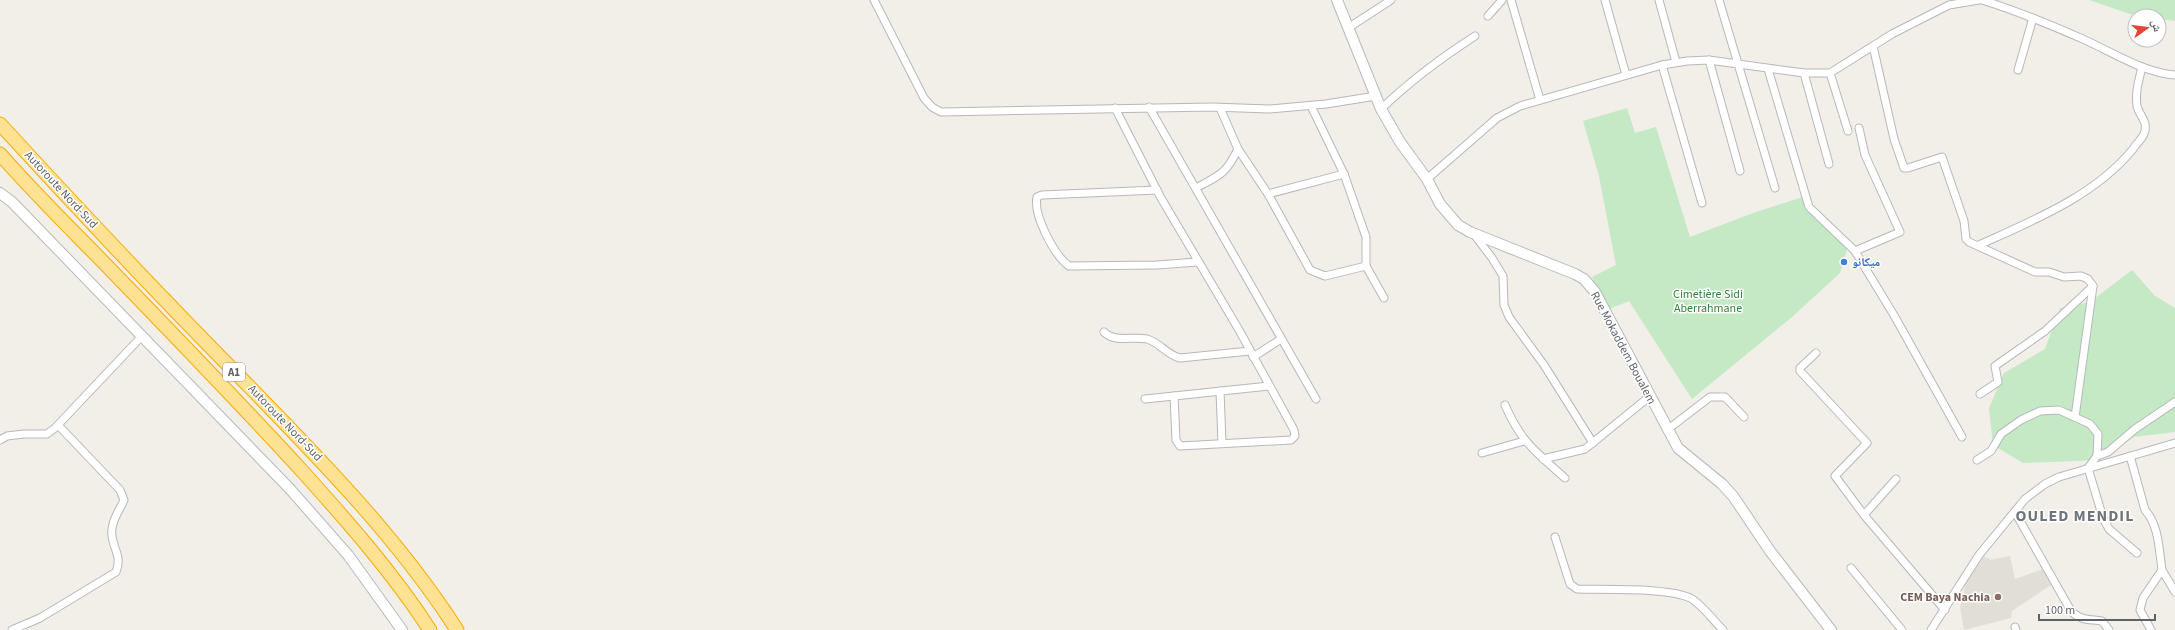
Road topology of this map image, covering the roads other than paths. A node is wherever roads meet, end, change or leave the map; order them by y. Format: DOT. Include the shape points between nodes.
graph roads {
  1 [pos="874,0"];
  2 [pos="1337,0"];
  3 [pos="1391,0"];
  4 [pos="1502,0"];
  5 [pos="1511,0"];
  6 [pos="1604,0"];
  7 [pos="1659,0"];
  8 [pos="1720,0"];
  9 [pos="1979,0"];
  10 [pos="1982,0"];
  11 [pos="1488,16"];
  12 [pos="2033,18"];
  13 [pos="1348,28"];
  14 [pos="1475,36"];
  15 [pos="1872,46"];
  16 [pos="1709,60"];
  17 [pos="1676,62"];
  18 [pos="1662,65"];
  19 [pos="1739,66"];
  20 [pos="2142,67"];
  21 [pos="1768,69"];
  22 [pos="2018,70"];
  23 [pos="1804,74"];
  24 [pos="1830,74"];
  25 [pos="2175,74"];
  26 [pos="1626,75"];
  27 [pos="1376,96"];
  28 [pos="1540,100"];
  29 [pos="1311,106"];
  30 [pos="1115,108"];
  31 [pos="1149,108"];
  32 [pos="1220,108"];
  33 [pos="1381,109"];
  34 [pos="0,124"];
  35 [pos="1859,128"];
  36 [pos="1848,131"];
  37 [pos="1238,149"];
  38 [pos="0,154"];
  39 [pos="1829,164"];
  40 [pos="1740,171"];
  41 [pos="1344,174"];
  42 [pos="1428,179"];
  43 [pos="1196,188"];
  44 [pos="1775,188"];
  45 [pos="1158,190"];
  46 [pos="0,193"];
  47 [pos="1268,194"];
  48 [pos="1702,203"];
  49 [pos="1473,233"];
  50 [pos="1979,245"];
  51 [pos="1855,251"];
  52 [pos="1197,262"];
  53 [pos="1366,266"];
  54 [pos="2093,286"];
  55 [pos="1384,298"];
  56 [pos="1104,332"];
  57 [pos="142,336"];
  58 [pos="1281,339"];
  59 [pos="1816,353"];
  60 [pos="1252,354"];
  61 [pos="1269,386"];
  62 [pos="1220,392"];
  63 [pos="1980,394"];
  64 [pos="1174,396"];
  65 [pos="1649,397"];
  66 [pos="1146,398"];
  67 [pos="1316,399"];
  68 [pos="2175,402"];
  69 [pos="1506,405"];
  70 [pos="1744,417"];
  71 [pos="2075,417"];
  72 [pos="58,425"];
  73 [pos="1667,430"];
  74 [pos="1962,437"];
  75 [pos="0,440"];
  76 [pos="1524,441"];
  77 [pos="1222,443"];
  78 [pos="1593,443"];
  79 [pos="2175,443"];
  80 [pos="1482,453"];
  81 [pos="2097,456"];
  82 [pos="2130,456"];
  83 [pos="1543,459"];
  84 [pos="1978,460"];
  85 [pos="2088,468"];
  86 [pos="1565,478"];
  87 [pos="1896,479"];
  88 [pos="2015,512"];
  89 [pos="1864,514"];
  90 [pos="1555,538"];
  91 [pos="2137,553"];
  92 [pos="1851,568"];
  93 [pos="2162,570"];
  94 [pos="2175,592"];
  95 [pos="1945,610"];
  96 [pos="1936,623"];
  97 [pos="12,630"];
  98 [pos="402,630"];
  99 [pos="430,630"];
  100 [pos="457,630"];
  101 [pos="1722,630"];
  102 [pos="1831,630"];
  103 [pos="1902,630"];
  104 [pos="1931,630"];
  105 [pos="1940,630"];
  106 [pos="2109,630"];
  107 [pos="2151,630"];
  1 -- 30 [label="street" via="924,98 941,112"];
  2 -- 13 [label="street, Rue Mokaddem Boualem"];
  3 -- 13 [label="street"];
  4 -- 11 [label="street"];
  5 -- 28 [label="street"];
  6 -- 26 [label="street"];
  7 -- 17 [label="street"];
  8 -- 19 [label="street"];
  9 -- 15 [label="street" via="1949,5"];
  10 -- 12 [label="street"];
  12 -- 20 [label="street"];
  12 -- 22 [label="street"];
  13 -- 27 [label="street, Rue Mokaddem Boualem"];
  14 -- 33 [label="street" via="1434,62"];
  15 -- 24 [label="street"];
  15 -- 50 [label="street" via="1894,138 1904,168 1942,157 1964,221 1966,239"];
  16 -- 17 [label="street"];
  16 -- 19 [label="street"];
  16 -- 40 [label="street"];
  17 -- 18 [label="street"];
  18 -- 26 [label="street"];
  18 -- 48 [label="street"];
  19 -- 21 [label="street"];
  19 -- 44 [label="street"];
  20 -- 25 [label="street" via="2161,74"];
  20 -- 50 [label="street" via="2137,86 2137,107 2145,120 2144,134 2125,158 2098,182 2062,205"];
  21 -- 23 [label="street"];
  21 -- 51 [label="street" via="1809,207"];
  23 -- 24 [label="street"];
  23 -- 39 [label="street"];
  24 -- 36 [label="street"];
  26 -- 28 [label="street"];
  27 -- 29 [label="street"];
  27 -- 33 [label="street, Rue Mokaddem Boualem"];
  28 -- 42 [label="street" via="1520,106 1497,118"];
  29 -- 32 [label="street" via="1269,109"];
  29 -- 41 [label="street"];
  30 -- 31 [label="street"];
  30 -- 45 [label="street"];
  31 -- 32 [label="street"];
  31 -- 43 [label="street"];
  32 -- 37 [label="street"];
  33 -- 42 [label="street, Rue Mokaddem Boualem" via="1400,142"];
  34 -- 100 [label="highway, Autoroute Nord-Sud / A1" via="80,212 340,480 410,565"];
  35 -- 51 [label="street" via="1865,155 1900,232"];
  37 -- 43 [label="street" via="1228,169"];
  37 -- 47 [label="street"];
  38 -- 99 [label="highway, Autoroute Nord-Sud / A1" via="318,489 358,534"];
  41 -- 47 [label="street"];
  41 -- 53 [label="street" via="1366,237"];
  42 -- 49 [label="street, Rue Mokaddem Boualem" via="1440,204 1458,224"];
  43 -- 58 [label="street"];
  45 -- 52 [label="street"];
  45 -- 52 [label="street" via="1042,195 1037,197 1036,202 1040,221 1069,266"];
  46 -- 57 [label="street" via="12,202"];
  47 -- 53 [label="street" via="1310,270 1326,276"];
  49 -- 65 [label="street, Rue Mokaddem Boualem" via="1584,279 1602,305"];
  49 -- 78 [label="street" via="1503,276 1504,305 1509,317 1544,365"];
  50 -- 54 [label="street" via="2035,272 2049,272 2064,277 2081,276 2088,279"];
  51 -- 74 [label="street"];
  52 -- 60 [label="street"];
  53 -- 55 [label="street"];
  54 -- 63 [label="street" via="2045,331 1995,366 1999,381"];
  54 -- 71 [label="street"];
  56 -- 60 [label="street" via="1109,337 1149,340 1180,358"];
  57 -- 72 [label="street"];
  57 -- 98 [label="street" via="290,488 348,555"];
  58 -- 60 [label="street"];
  58 -- 67 [label="street"];
  59 -- 89 [label="street" via="1800,370 1867,443 1835,476"];
  60 -- 61 [label="street"];
  61 -- 62 [label="street"];
  61 -- 77 [label="street" via="1295,436 1291,440"];
  62 -- 64 [label="street"];
  62 -- 77 [label="street"];
  64 -- 66 [label="street"];
  64 -- 77 [label="street" via="1177,444 1195,446"];
  65 -- 73 [label="street, Rue Mokaddem Boualem"];
  65 -- 78 [label="street"];
  68 -- 81 [label="street" via="2135,429 2108,452"];
  69 -- 76 [label="street" via="1517,432"];
  70 -- 73 [label="street" via="1725,397 1710,397"];
  71 -- 81 [label="street" via="2090,424 2098,434"];
  71 -- 84 [label="street" via="2059,410 2040,411 2001,434 1991,451"];
  72 -- 75 [label="street" via="47,434 7,436"];
  72 -- 97 [label="street" via="120,490 124,500 113,522 112,535 120,562 116,572 40,618"];
  73 -- 102 [label="street, Rue Mokaddem Boualem" via="1678,448 1733,496 1770,551"];
  76 -- 80 [label="street"];
  76 -- 83 [label="street"];
  78 -- 83 [label="street" via="1585,449"];
  79 -- 82 [label="street"];
  81 -- 85 [label="street"];
  82 -- 85 [label="street"];
  82 -- 93 [label="street" via="2145,510 2156,528"];
  83 -- 86 [label="street"];
  85 -- 88 [label="street" via="2045,484 2025,499"];
  85 -- 91 [label="street" via="2103,518 2109,529"];
  87 -- 89 [label="street"];
  88 -- 95 [label="street" via="1979,555"];
  88 -- 106 [label="street" via="2070,611 2086,621 2102,621"];
  89 -- 95 [label="street"];
  90 -- 101 [label="street" via="1570,584 1577,589 1675,594 1691,599 1702,607"];
  92 -- 103 [label="street"];
  93 -- 94 [label="street"];
  93 -- 107 [label="street" via="2144,598 2140,610"];
  95 -- 96 [label="street"];
  96 -- 104 [label="street"];
  96 -- 105 [label="street"];
}
